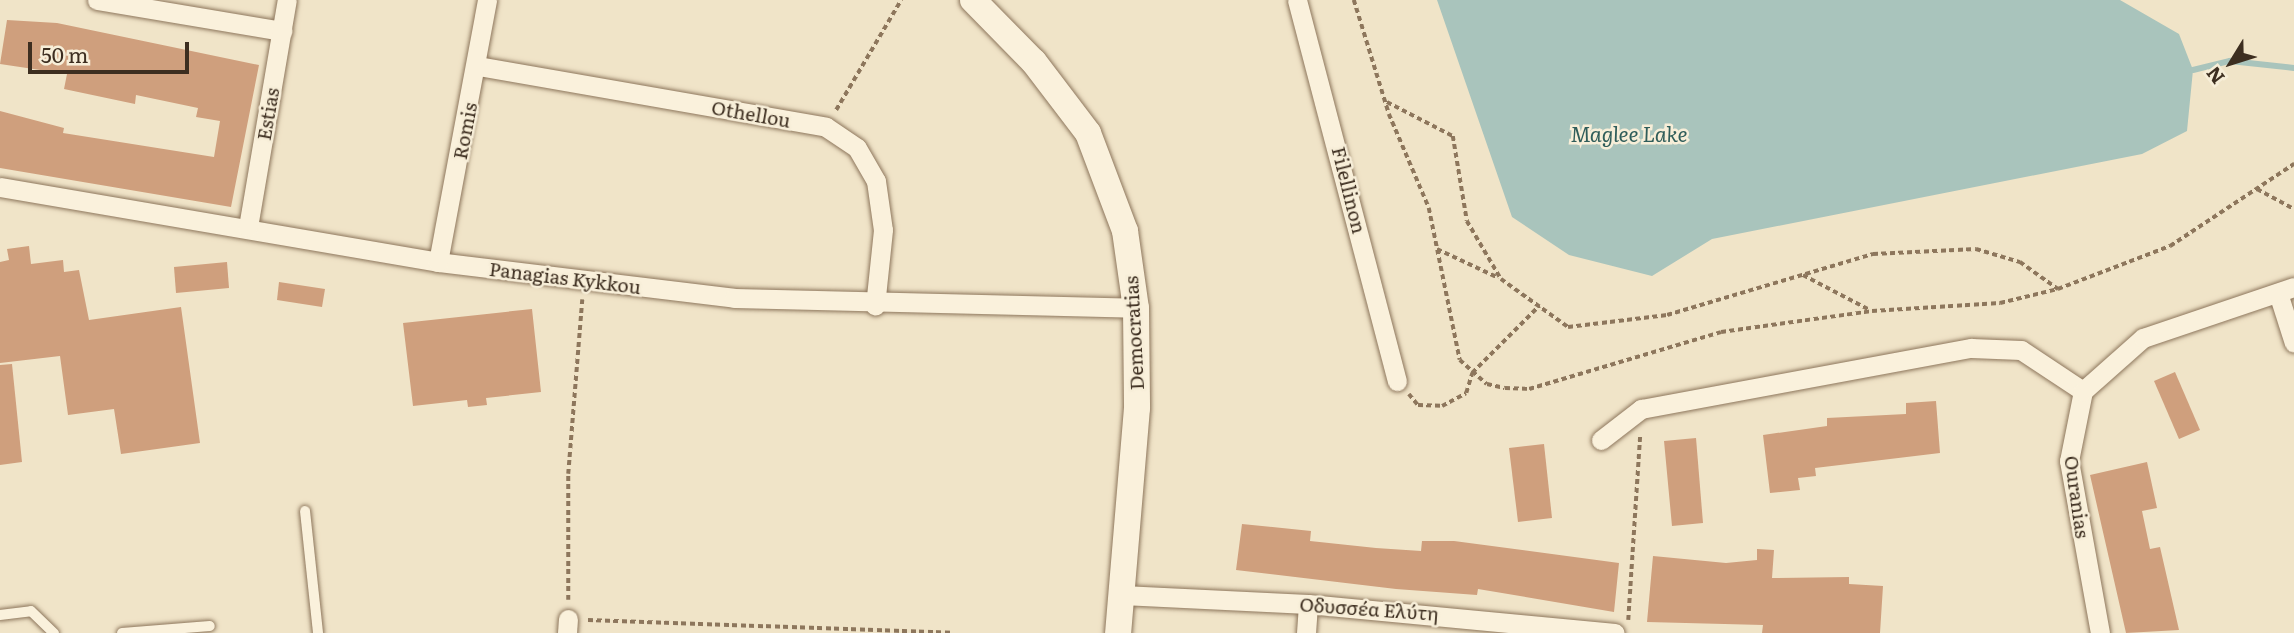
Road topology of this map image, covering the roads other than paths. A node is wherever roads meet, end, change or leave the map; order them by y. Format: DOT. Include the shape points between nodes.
graph roads {
  1 [pos="97,0"];
  2 [pos="287,0"];
  3 [pos="487,0"];
  4 [pos="973,0"];
  5 [pos="1297,0"];
  6 [pos="282,31"];
  7 [pos="478,66"];
  8 [pos="0,187"];
  9 [pos="248,227"];
  10 [pos="438,262"];
  11 [pos="2286,290"];
  12 [pos="875,306"];
  13 [pos="1136,308"];
  14 [pos="2294,343"];
  15 [pos="1397,381"];
  16 [pos="2083,391"];
  17 [pos="1601,440"];
  18 [pos="305,510"];
  19 [pos="1122,595"];
  20 [pos="1308,604"];
  21 [pos="0,615"];
  22 [pos="210,626"];
  23 [pos="54,633"];
  24 [pos="122,633"];
  25 [pos="318,633"];
  26 [pos="1118,633"];
  27 [pos="1306,633"];
  28 [pos="1615,633"];
  29 [pos="2099,633"];
  1 -- 6 [label="street"];
  2 -- 6 [label="street, Estias"];
  3 -- 7 [label="street, Romis"];
  4 -- 13 [label="street, Democratias" via="1034,62 1088,133 1125,231"];
  5 -- 15 [label="street, Filellinon"];
  6 -- 9 [label="street, Estias"];
  7 -- 10 [label="street, Romis"];
  7 -- 12 [label="street, Othellou" via="826,127 856,148 876,181 883,230"];
  8 -- 9 [label="street, Panagias Kykkou"];
  9 -- 10 [label="street, Panagias Kykkou"];
  10 -- 12 [label="street, Panagias Kykkou" via="584,281"];
  11 -- 14 [label="street"];
  11 -- 16 [label="street" via="2143,338"];
  12 -- 13 [label="street, Panagias Kykkou"];
  13 -- 19 [label="street, Democratias" via="1137,408"];
  16 -- 17 [label="street" via="2021,350 1971,348 1642,409"];
  16 -- 29 [label="street, Ouranias" via="2069,461"];
  18 -- 25 [label="lane"];
  19 -- 20 [label="street, Οδυσσέα Ελύτη"];
  19 -- 26 [label="street, Democratias"];
  20 -- 27 [label="street"];
  20 -- 28 [label="street, Οδυσσέα Ελύτη"];
  21 -- 23 [label="lane" via="31,611"];
  22 -- 24 [label="lane"];
}
